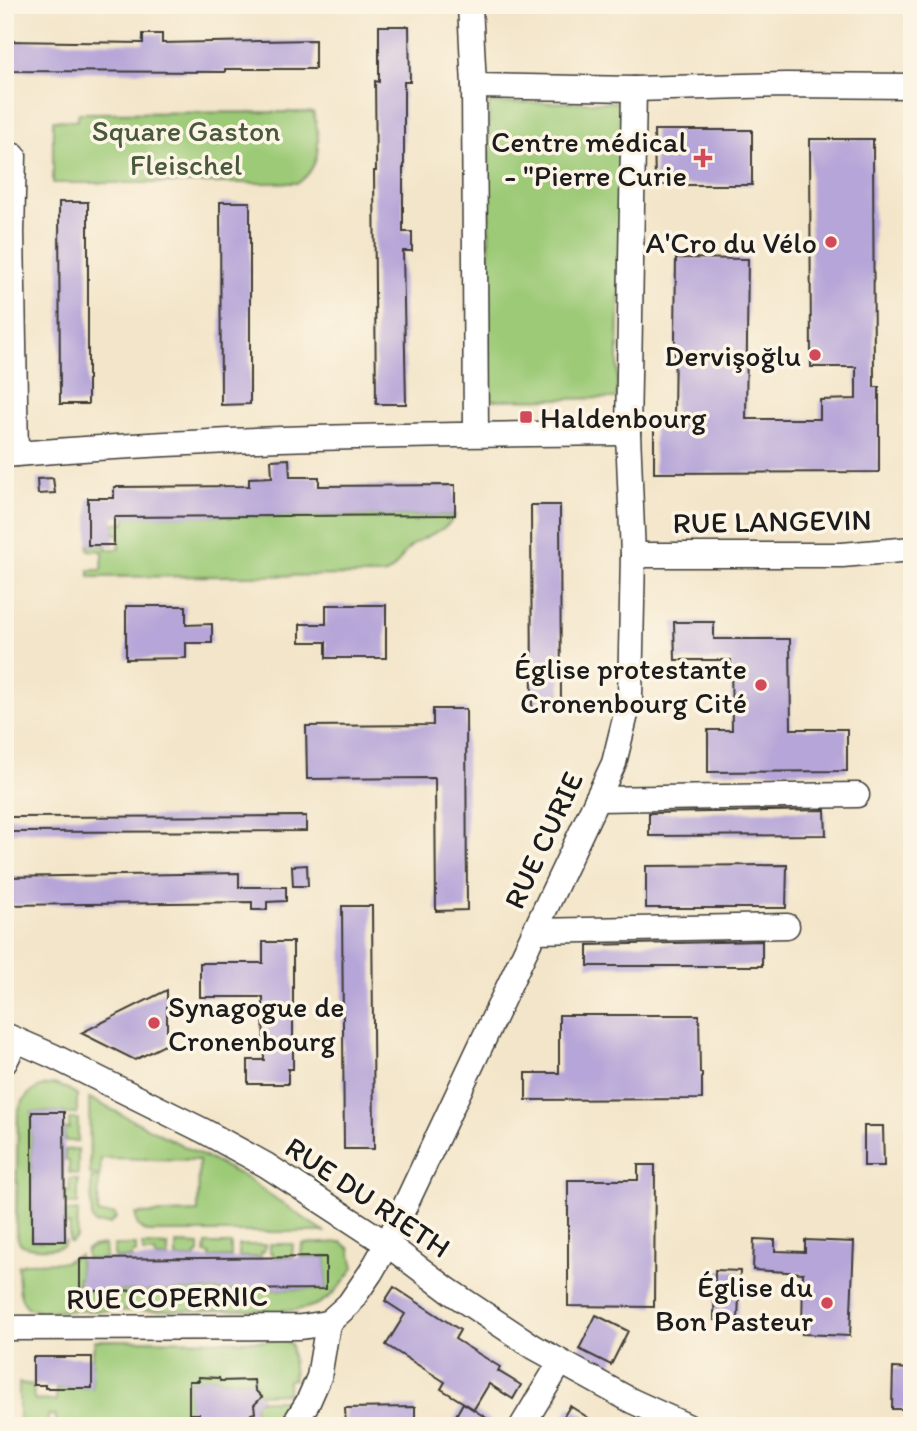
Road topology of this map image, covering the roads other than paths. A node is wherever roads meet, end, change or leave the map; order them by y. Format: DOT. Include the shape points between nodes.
graph roads {
  1 [pos="470,5"];
  2 [pos="474,86"];
  3 [pos="912,86"];
  4 [pos="634,89"];
  5 [pos="5,155"];
  6 [pos="628,433"];
  7 [pos="476,434"];
  8 [pos="11,454"];
  9 [pos="912,549"];
  10 [pos="632,555"];
  11 [pos="856,795"];
  12 [pos="597,799"];
  13 [pos="787,926"];
  14 [pos="535,931"];
  15 [pos="9,1046"];
  16 [pos="387,1244"];
  17 [pos="328,1323"];
  18 [pos="5,1328"];
  19 [pos="560,1363"];
  20 [pos="293,1426"];
  21 [pos="522,1426"];
  22 [pos="687,1426"];
  1 -- 2 [label="street"];
  2 -- 4 [label="street"];
  2 -- 7 [label="street"];
  3 -- 4 [label="street"];
  4 -- 6 [label="street, RUE CURIE"];
  5 -- 8 [label="street" via="14,156"];
  6 -- 7 [label="street"];
  6 -- 10 [label="street, RUE CURIE"];
  7 -- 8 [label="street"];
  9 -- 10 [label="street, RUE LANGEVIN" via="842,555"];
  10 -- 12 [label="street, RUE CURIE" via="630,698 614,763"];
  11 -- 12 [label="street"];
  12 -- 14 [label="street, RUE CURIE"];
  13 -- 14 [label="street"];
  14 -- 16 [label="street, RUE CURIE"];
  15 -- 16 [label="street, RUE DU RIETH" via="64,1061 204,1131 266,1165"];
  16 -- 17 [label="street, RUE CURIE" via="349,1304"];
  16 -- 19 [label="street, RUE DU RIETH"];
  17 -- 18 [label="street, RUE COPERNIC" via="302,1327"];
  17 -- 20 [label="street" via="319,1377"];
  19 -- 21 [label="street"];
  19 -- 22 [label="street, RUE DU RIETH"];
}
